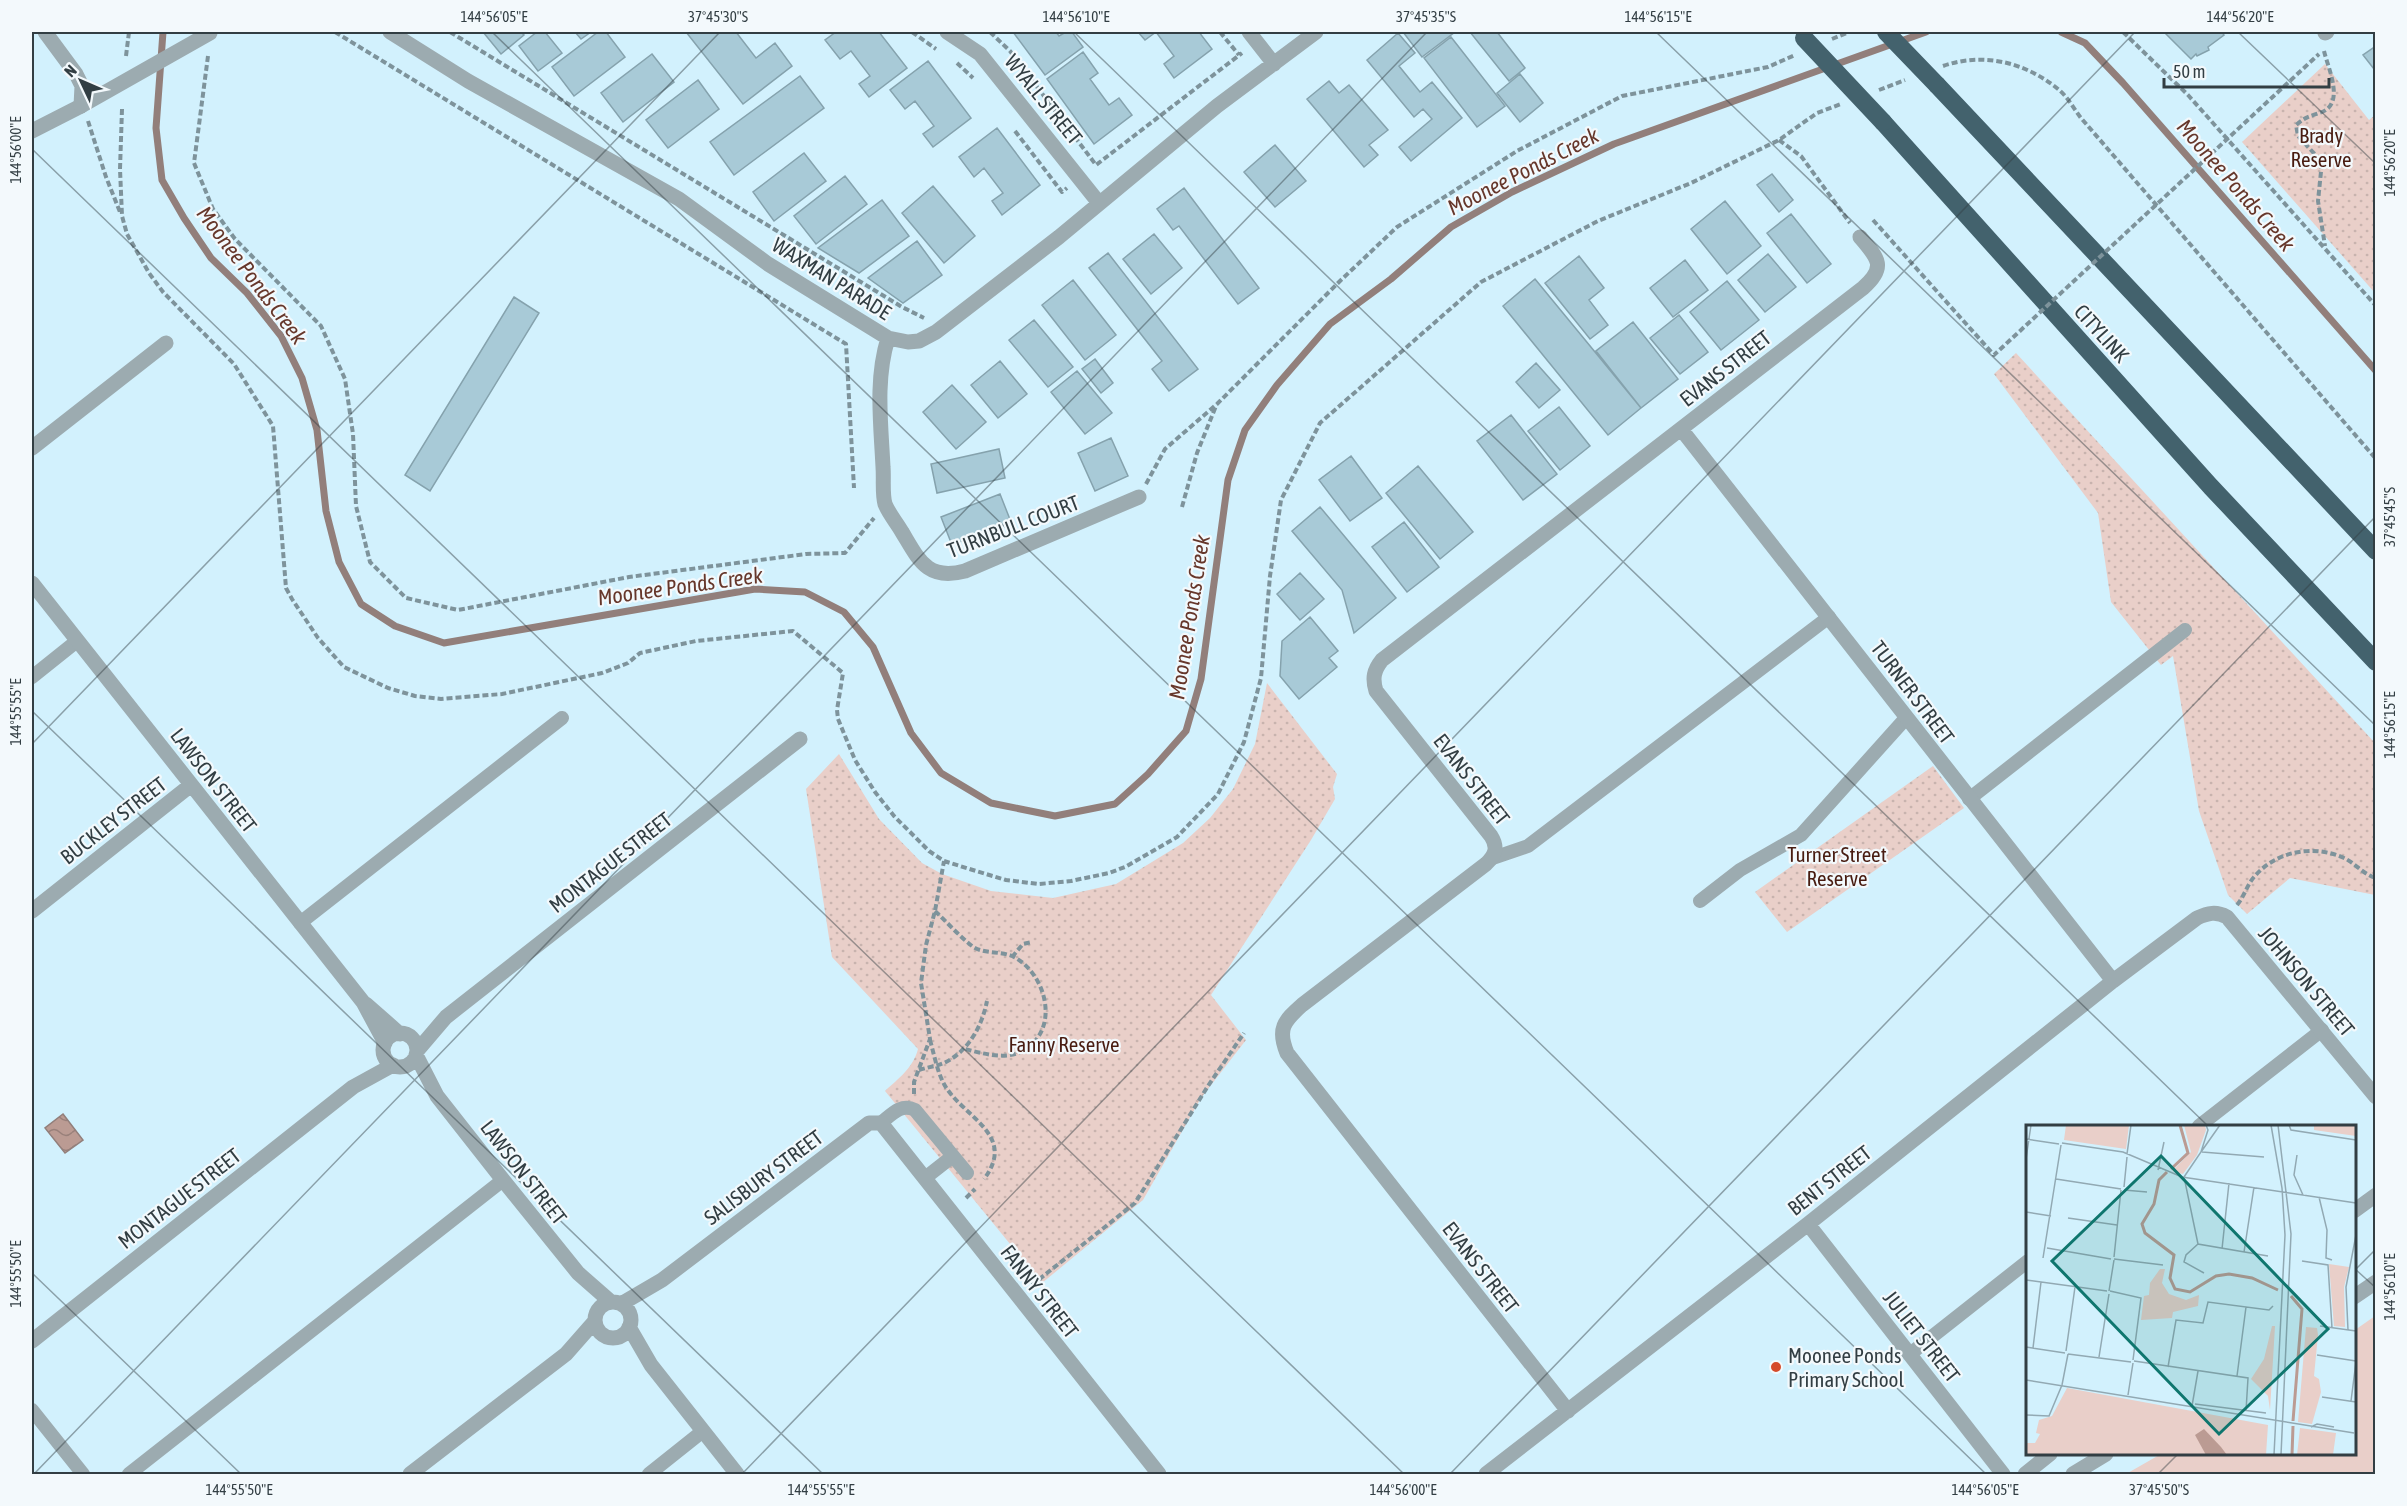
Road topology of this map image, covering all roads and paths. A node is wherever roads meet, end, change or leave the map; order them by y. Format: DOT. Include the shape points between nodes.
graph roads {
  1 [pos="45,32"];
  2 [pos="129,32"];
  3 [pos="211,32"];
  4 [pos="335,32"];
  5 [pos="390,32"];
  6 [pos="450,32"];
  7 [pos="947,32"];
  8 [pos="990,32"];
  9 [pos="1220,32"];
  10 [pos="1249,32"];
  11 [pos="1316,32"];
  12 [pos="1850,32"];
  13 [pos="1886,32"];
  14 [pos="2123,32"];
  15 [pos="1829,40"];
  16 [pos="1800,41"];
  17 [pos="2324,50"];
  18 [pos="2319,54"];
  19 [pos="208,55"];
  20 [pos="126,56"];
  21 [pos="1274,64"];
  22 [pos="81,106"];
  23 [pos="122,109"];
  24 [pos="32,131"];
  25 [pos="1779,140"];
  26 [pos="1691,183"];
  27 [pos="1099,202"];
  28 [pos="122,216"];
  29 [pos="1860,237"];
  30 [pos="2325,246"];
  31 [pos="2376,306"];
  32 [pos="936,332"];
  33 [pos="888,338"];
  34 [pos="166,343"];
  35 [pos="1217,404"];
  36 [pos="1681,429"];
  37 [pos="32,448"];
  38 [pos="854,488"];
  39 [pos="1139,498"];
  40 [pos="1182,507"];
  41 [pos="889,510"];
  42 [pos="2376,551"];
  43 [pos="32,583"];
  44 [pos="1829,617"];
  45 [pos="2185,630"];
  46 [pos="77,641"];
  47 [pos="2376,662"];
  48 [pos="32,676"];
  49 [pos="562,718"];
  50 [pos="1906,718"];
  51 [pos="800,739"];
  52 [pos="191,785"];
  53 [pos="1969,800"];
  54 [pos="1493,858"];
  55 [pos="944,861"];
  56 [pos="2376,878"];
  57 [pos="1700,901"];
  58 [pos="935,910"];
  59 [pos="32,911"];
  60 [pos="2227,917"];
  61 [pos="300,923"];
  62 [pos="1032,942"];
  63 [pos="1012,957"];
  64 [pos="2112,981"];
  65 [pos="363,1002"];
  66 [pos="987,1002"];
  67 [pos="446,1017"];
  68 [pos="2322,1030"];
  69 [pos="1244,1033"];
  70 [pos="404,1034"];
  71 [pos="930,1039"];
  72 [pos="384,1048"];
  73 [pos="965,1049"];
  74 [pos="417,1053"];
  75 [pos="937,1065"];
  76 [pos="398,1066"];
  77 [pos="919,1070"];
  78 [pos="353,1087"];
  79 [pos="437,1096"];
  80 [pos="2376,1097"];
  81 [pos="915,1110"];
  82 [pos="2200,1125"];
  83 [pos="885,1128"];
  84 [pos="953,1156"];
  85 [pos="967,1173"];
  86 [pos="925,1178"];
  87 [pos="503,1180"];
  88 [pos="982,1181"];
  89 [pos="976,1188"];
  90 [pos="2376,1195"];
  91 [pos="966,1198"];
  92 [pos="2356,1210"];
  93 [pos="1808,1224"];
  94 [pos="2026,1263"];
  95 [pos="578,1273"];
  96 [pos="2376,1282"];
  97 [pos="2356,1296"];
  98 [pos="1018,1297"];
  99 [pos="623,1312"];
  100 [pos="596,1316"];
  101 [pos="610,1337"];
  102 [pos="32,1341"];
  103 [pos="566,1354"];
  104 [pos="1910,1354"];
  105 [pos="651,1365"];
  106 [pos="32,1410"];
  107 [pos="1568,1411"];
  108 [pos="703,1431"];
  109 [pos="2048,1455"];
  110 [pos="2104,1455"];
  111 [pos="83,1474"];
  112 [pos="129,1474"];
  113 [pos="410,1474"];
  114 [pos="649,1474"];
  115 [pos="737,1474"];
  116 [pos="1160,1474"];
  117 [pos="1486,1474"];
  118 [pos="2003,1474"];
  119 [pos="2025,1474"];
  120 [pos="2073,1474"];
  1 -- 22 [label="street" via="82,86"];
  2 -- 20 [label="path"];
  3 -- 22 [label="street, bridge"];
  4 -- 38 [label="path" via="846,344"];
  5 -- 33 [label="street, WAXMAN PARADE" via="468,81 679,199 768,264"];
  6 -- 32 [label="path" via="922,316"];
  7 -- 27 [label="street, WYALL STREET" via="980,54"];
  8 -- 9 [label="path" via="1010,51 1096,165 1239,55"];
  10 -- 21 [label="street"];
  11 -- 21 [label="street, WAXMAN PARADE"];
  12 -- 15 [label="path"];
  13 -- 42 [label="highway, bridge"];
  14 -- 30 [label="path" via="2188,95"];
  16 -- 35 [label="path" via="1768,67 1622,96 1517,151 1397,227"];
  16 -- 47 [label="highway, CITYLINK, bridge" via="1883,122 2203,478"];
  17 -- 30 [label="path" via="2335,98 2332,106 2308,115 2296,125 2298,136 2322,162 2318,201"];
  18 -- 29 [label="path, bridge" via="1994,355 1873,220"];
  19 -- 41 [label="path" via="194,163 213,209 235,239 321,326 345,379 353,434 356,506 370,562 406,598 458,610 629,577 806,554 845,553 875,516"];
  21 -- 27 [label="street, WAXMAN PARADE"];
  22 -- 24 [label="street"];
  22 -- 28 [label="path"];
  23 -- 28 [label="path"];
  25 -- 29 [label="path" via="1801,156"];
  26 -- 55 [label="path" via="1598,221 1481,282 1320,423 1281,500 1261,678 1244,742 1218,794 1177,837 1125,867 1071,881 1039,884 1006,880"];
  27 -- 32 [label="street, WAXMAN PARADE"];
  28 -- 55 [label="path" via="127,234 149,273 234,364 273,426 286,588 318,638 344,667 415,696 461,698 502,694 602,673 640,653 706,639 792,631 843,673 838,719 855,760 875,792 913,837"];
  29 -- 36 [label="street, EVANS STREET" via="1875,254 1875,278"];
  30 -- 31 [label="path"];
  32 -- 33 [label="street, WAXMAN PARADE" via="908,342"];
  33 -- 41 [label="street, TURNBULL COURT" via="879,385 885,504"];
  34 -- 37 [label="street"];
  35 -- 39 [label="path" via="1165,449"];
  35 -- 40 [label="path" via="1197,453"];
  36 -- 44 [label="street, TURNER STREET"];
  36 -- 54 [label="street, EVANS STREET" via="1391,653 1373,674 1377,691 1491,836 1496,851"];
  39 -- 41 [label="street, TURNBULL COURT" via="965,571 945,574 926,567"];
  43 -- 46 [label="street, LAWSON STREET"];
  44 -- 50 [label="street, TURNER STREET"];
  44 -- 54 [label="lane" via="1528,846"];
  45 -- 53 [label="lane"];
  46 -- 48 [label="lane"];
  46 -- 52 [label="street, LAWSON STREET"];
  49 -- 61 [label="lane"];
  50 -- 53 [label="street, TURNER STREET"];
  50 -- 57 [label="lane" via="1801,835 1740,870"];
  51 -- 67 [label="street, MONTAGUE STREET"];
  52 -- 59 [label="street, BUCKLEY STREET"];
  52 -- 61 [label="street, LAWSON STREET"];
  53 -- 64 [label="street, TURNER STREET"];
  54 -- 107 [label="street, EVANS STREET" via="1302,1005 1282,1028 1282,1042"];
  55 -- 58 [label="path"];
  56 -- 60 [label="path" via="2334,854 2296,851 2265,866"];
  58 -- 63 [label="path" via="974,948"];
  58 -- 71 [label="path" via="921,983"];
  60 -- 64 [label="street, BENT STREET" via="2213,913 2197,918"];
  60 -- 68 [label="street, JOHNSON STREET"];
  61 -- 65 [label="street, LAWSON STREET"];
  62 -- 63 [label="path" via="1023,944"];
  63 -- 73 [label="path" via="1039,983 1047,1016 1043,1030 1033,1044 1008,1057"];
  64 -- 93 [label="street, BENT STREET"];
  65 -- 70 [label="street, LAWSON STREET"];
  65 -- 72 [label="street, LAWSON STREET"];
  66 -- 73 [label="path"];
  67 -- 70 [label="street, MONTAGUE STREET"];
  67 -- 74 [label="street, MONTAGUE STREET"];
  68 -- 80 [label="street, JOHNSON STREET"];
  68 -- 82 [label="lane"];
  69 -- 98 [label="path" via="1135,1203"];
  70 -- 72 [label="street" via="391,1036"];
  70 -- 74 [label="street" via="415,1042"];
  71 -- 75 [label="path"];
  71 -- 77 [label="path"];
  72 -- 76 [label="street" via="385,1057"];
  72 -- 78 [label="street, MONTAGUE STREET"];
  73 -- 75 [label="path"];
  74 -- 76 [label="street" via="411,1063"];
  74 -- 79 [label="street, LAWSON STREET"];
  75 -- 77 [label="path"];
  75 -- 88 [label="path" via="943,1083 986,1129 992,1142 994,1166"];
  76 -- 78 [label="street, MONTAGUE STREET"];
  76 -- 79 [label="street, LAWSON STREET"];
  77 -- 81 [label="path" via="914,1082"];
  78 -- 102 [label="street, MONTAGUE STREET"];
  79 -- 87 [label="street, LAWSON STREET"];
  81 -- 83 [label="lane" via="904,1106"];
  81 -- 84 [label="lane"];
  83 -- 86 [label="street, FANNY STREET"];
  83 -- 99 [label="street, SALISBURY STREET" via="874,1121 869,1123"];
  84 -- 85 [label="lane"];
  84 -- 86 [label="lane"];
  86 -- 98 [label="street, FANNY STREET"];
  87 -- 95 [label="street, LAWSON STREET"];
  87 -- 112 [label="lane"];
  89 -- 91 [label="path"];
  90 -- 92 [label="street"];
  93 -- 104 [label="street, JULIET STREET"];
  93 -- 107 [label="street, BENT STREET"];
  94 -- 104 [label="lane"];
  95 -- 99 [label="street, LAWSON STREET"];
  95 -- 100 [label="street, LAWSON STREET"];
  96 -- 97 [label="street"];
  98 -- 116 [label="street, FANNY STREET"];
  99 -- 100 [label="street" via="605,1303"];
  99 -- 101 [label="street" via="626,1332"];
  99 -- 105 [label="street, LAWSON STREET"];
  100 -- 101 [label="street" via="596,1327"];
  100 -- 103 [label="street"];
  101 -- 103 [label="street"];
  101 -- 105 [label="street, LAWSON STREET"];
  103 -- 113 [label="street"];
  104 -- 118 [label="street, JULIET STREET"];
  105 -- 108 [label="street, LAWSON STREET"];
  106 -- 111 [label="lane"];
  107 -- 117 [label="street, BENT STREET"];
  108 -- 114 [label="lane"];
  108 -- 115 [label="street, LAWSON STREET"];
  109 -- 119 [label="street"];
  110 -- 120 [label="street"];
}
